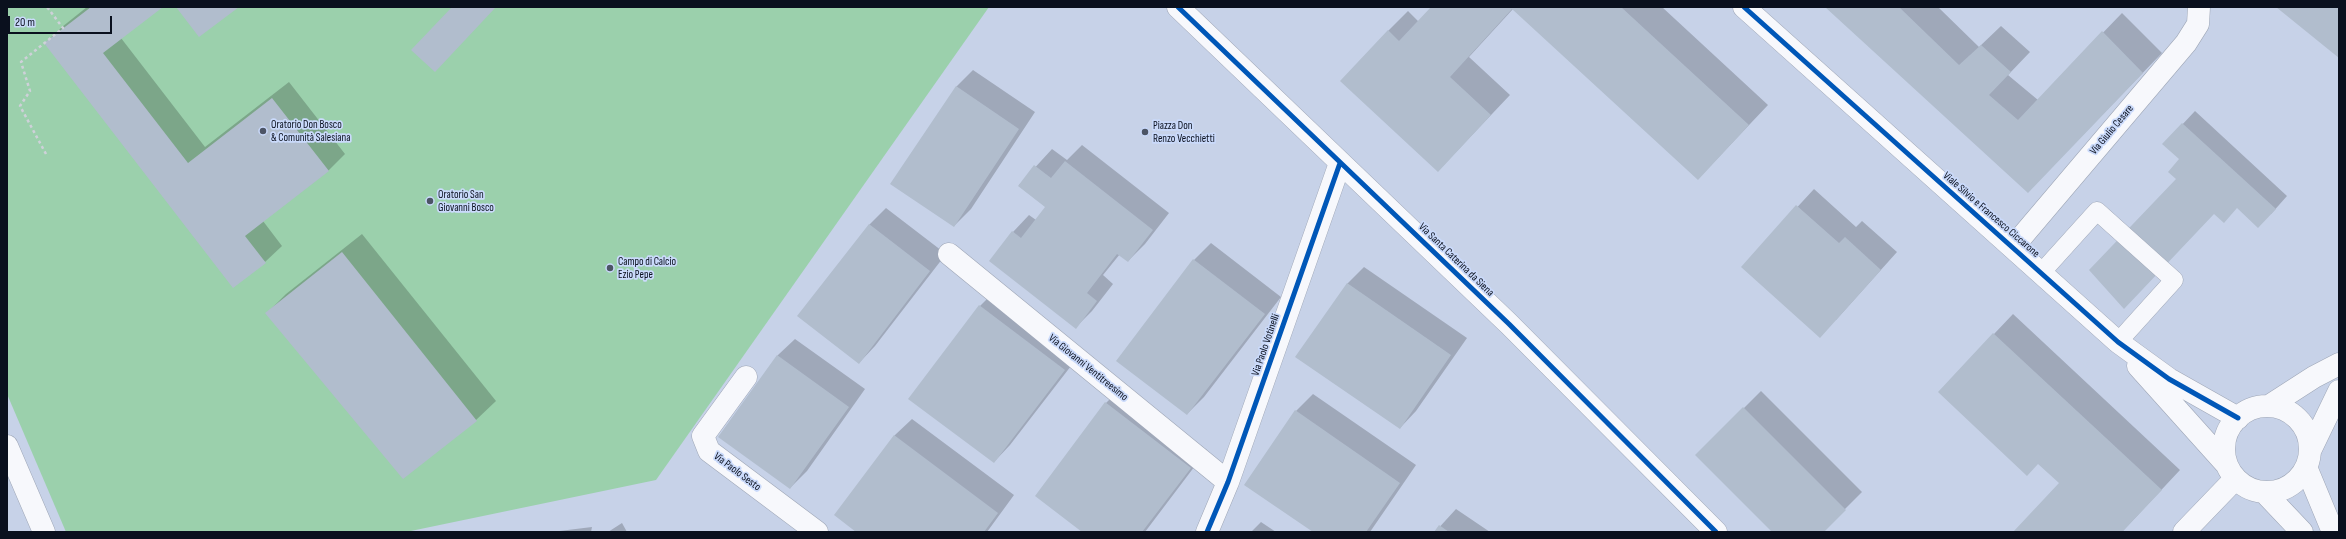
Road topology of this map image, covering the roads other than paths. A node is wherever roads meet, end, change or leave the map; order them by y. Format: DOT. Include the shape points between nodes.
graph roads {
  1 [pos="1178,7"];
  2 [pos="1744,7"];
  3 [pos="2199,7"];
  4 [pos="1340,164"];
  5 [pos="2012,247"];
  6 [pos="949,254"];
  7 [pos="2041,272"];
  8 [pos="2118,342"];
  9 [pos="2339,364"];
  10 [pos="746,377"];
  11 [pos="2339,391"];
  12 [pos="2269,406"];
  13 [pos="2238,418"];
  14 [pos="7,446"];
  15 [pos="2308,459"];
  16 [pos="2231,472"];
  17 [pos="1228,482"];
  18 [pos="2265,492"];
  19 [pos="44,532"];
  20 [pos="817,532"];
  21 [pos="1207,532"];
  22 [pos="1716,532"];
  23 [pos="2184,532"];
  24 [pos="2302,532"];
  25 [pos="2332,532"];
  1 -- 4 [label="street, Via Santa Caterina da Siena"];
  2 -- 5 [label="street, Viale Silvio e Francesco Ciccarone"];
  3 -- 5 [label="street, Via Giulio Cesare" via="2198,24 2186,43"];
  4 -- 17 [label="street, Via Paolo Votinelli"];
  4 -- 22 [label="street, Via Santa Caterina da Siena" via="1509,324"];
  5 -- 7 [label="street, Viale Silvio e Francesco Ciccarone"];
  6 -- 17 [label="street, Via Giovanni Ventitreesimo"];
  7 -- 8 [label="street, Viale Silvio e Francesco Ciccarone"];
  7 -- 8 [label="lane" via="2097,211 2174,280"];
  8 -- 13 [label="street, Viale Silvio e Francesco Ciccarone" via="2169,379"];
  8 -- 16 [label="street, Viale Silvio e Francesco Ciccarone"];
  9 -- 12 [label="street"];
  10 -- 20 [label="street, Via Paolo Sesto" via="703,436 709,451"];
  11 -- 15 [label="street"];
  12 -- 13 [label="street" via="2252,409"];
  12 -- 15 [label="street" via="2288,412 2303,425 2309,438"];
  13 -- 16 [label="street" via="2225,439 2224,452"];
  14 -- 19 [label="street"];
  15 -- 18 [label="street" via="2299,478 2289,486 2278,491"];
  15 -- 25 [label="street"];
  16 -- 18 [label="street" via="2244,486"];
  16 -- 23 [label="street"];
  17 -- 21 [label="street, Via Paolo Votinelli"];
  18 -- 24 [label="street"];
}
